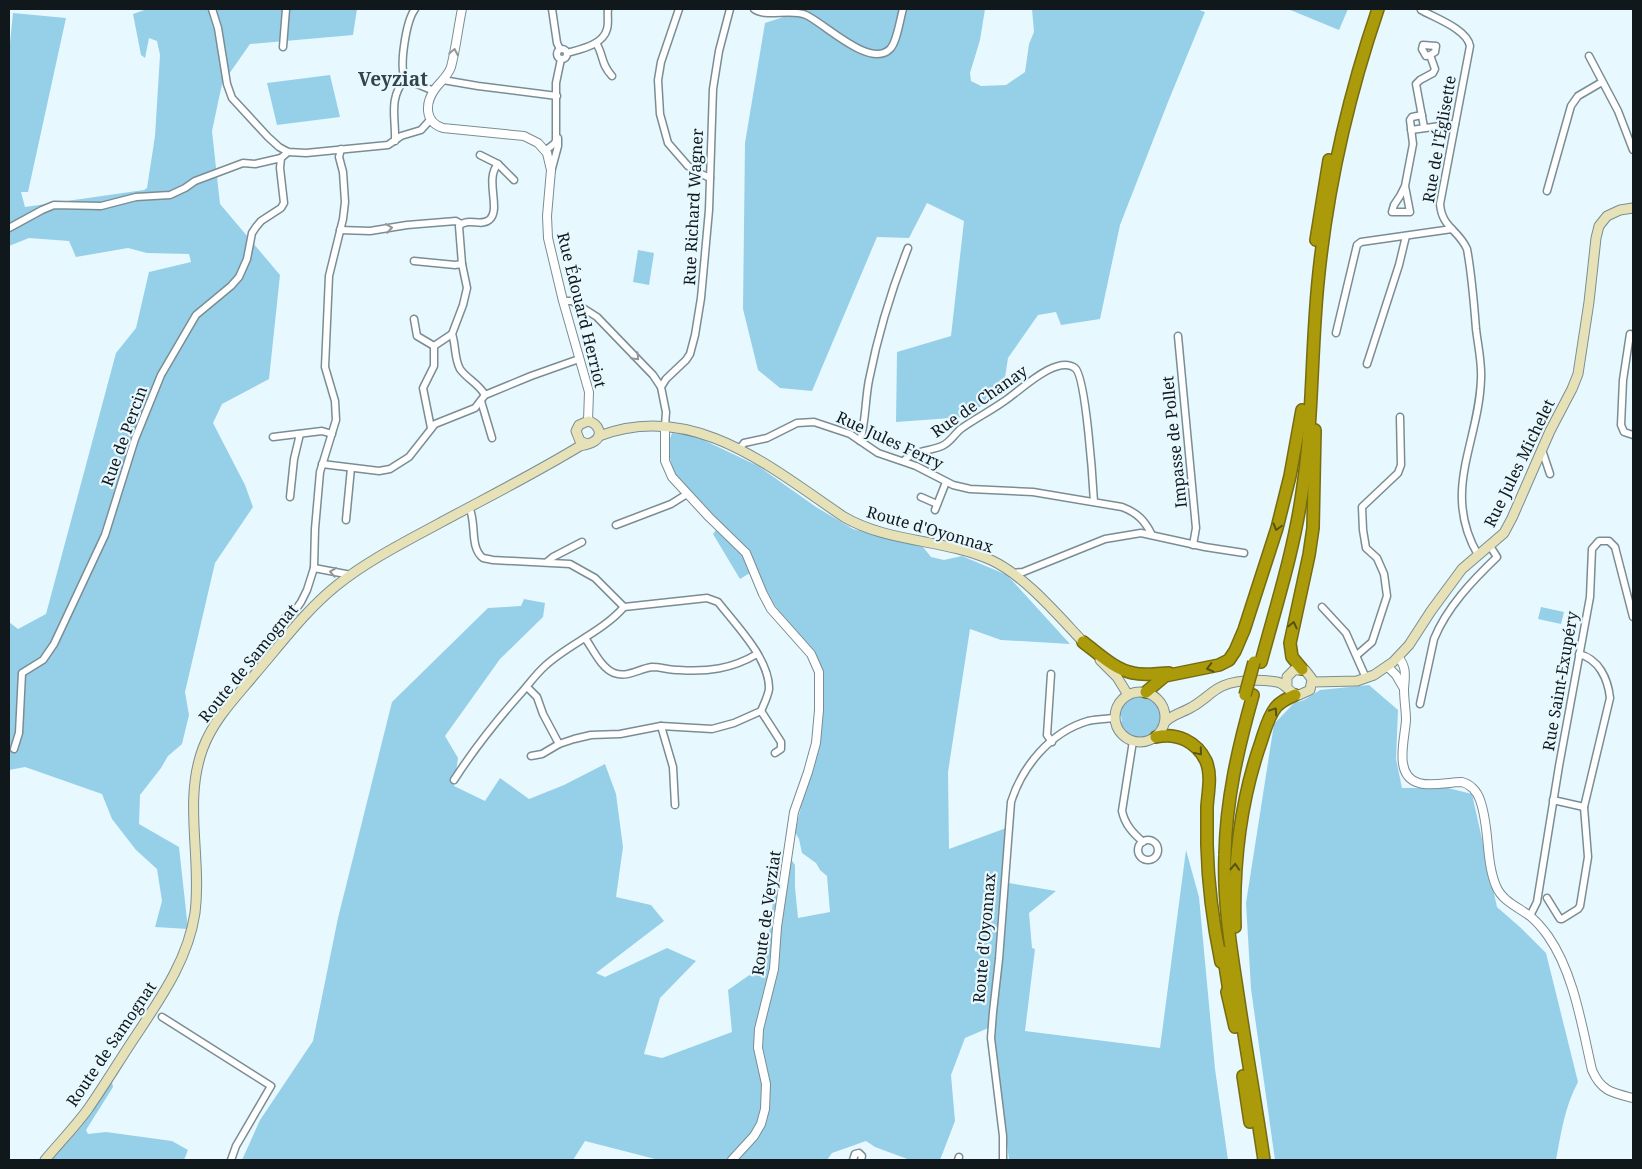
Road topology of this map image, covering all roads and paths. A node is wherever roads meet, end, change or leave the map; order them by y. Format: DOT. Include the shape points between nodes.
graph roads {
  1 [pos="212,9"];
  2 [pos="286,9"];
  3 [pos="415,9"];
  4 [pos="462,9"];
  5 [pos="552,9"];
  6 [pos="608,9"];
  7 [pos="679,9"];
  8 [pos="730,9"];
  9 [pos="754,9"];
  10 [pos="903,9"];
  11 [pos="1370,9"];
  12 [pos="1378,9"];
  13 [pos="1421,10"];
  14 [pos="596,43"];
  15 [pos="282,47"];
  16 [pos="560,49"];
  17 [pos="567,53"];
  18 [pos="1430,55"];
  19 [pos="1589,56"];
  20 [pos="561,59"];
  21 [pos="612,76"];
  22 [pos="405,79"];
  23 [pos="443,80"];
  24 [pos="1602,82"];
  25 [pos="434,91"];
  26 [pos="557,96"];
  27 [pos="1422,115"];
  28 [pos="430,120"];
  29 [pos="1455,124"];
  30 [pos="1424,128"];
  31 [pos="1411,130"];
  32 [pos="557,132"];
  33 [pos="1630,133"];
  34 [pos="394,141"];
  35 [pos="341,149"];
  36 [pos="545,150"];
  37 [pos="1633,150"];
  38 [pos="288,152"];
  39 [pos="480,155"];
  40 [pos="282,158"];
  41 [pos="498,164"];
  42 [pos="551,175"];
  43 [pos="710,178"];
  44 [pos="514,180"];
  45 [pos="1405,186"];
  46 [pos="1547,191"];
  47 [pos="1633,208"];
  48 [pos="460,224"];
  49 [pos="9,228"];
  50 [pos="1452,229"];
  51 [pos="340,230"];
  52 [pos="1406,236"];
  53 [pos="908,248"];
  54 [pos="414,261"];
  55 [pos="462,264"];
  56 [pos="563,301"];
  57 [pos="1315,311"];
  58 [pos="414,319"];
  59 [pos="1336,333"];
  60 [pos="452,334"];
  61 [pos="1630,334"];
  62 [pos="1178,336"];
  63 [pos="434,346"];
  64 [pos="579,359"];
  65 [pos="1366,364"];
  66 [pos="662,388"];
  67 [pos="483,398"];
  68 [pos="1302,410"];
  69 [pos="1400,418"];
  70 [pos="592,422"];
  71 [pos="665,426"];
  72 [pos="431,428"];
  73 [pos="626,428"];
  74 [pos="300,434"];
  75 [pos="332,434"];
  76 [pos="576,435"];
  77 [pos="1633,435"];
  78 [pos="273,436"];
  79 [pos="598,436"];
  80 [pos="492,438"];
  81 [pos="860,441"];
  82 [pos="588,444"];
  83 [pos="740,448"];
  84 [pos="1542,450"];
  85 [pos="560,458"];
  86 [pos="904,462"];
  87 [pos="322,464"];
  88 [pos="351,468"];
  89 [pos="1550,474"];
  90 [pos="946,482"];
  91 [pos="687,494"];
  92 [pos="290,497"];
  93 [pos="921,497"];
  94 [pos="1094,502"];
  95 [pos="469,507"];
  96 [pos="346,520"];
  97 [pos="616,525"];
  98 [pos="1152,535"];
  99 [pos="582,542"];
  100 [pos="1193,545"];
  101 [pos="1490,546"];
  102 [pos="1244,553"];
  103 [pos="1478,555"];
  104 [pos="547,562"];
  105 [pos="314,568"];
  106 [pos="1024,572"];
  107 [pos="1012,573"];
  108 [pos="351,575"];
  109 [pos="1027,585"];
  110 [pos="624,607"];
  111 [pos="1322,607"];
  112 [pos="1633,617"];
  113 [pos="287,636"];
  114 [pos="585,638"];
  115 [pos="1083,642"];
  116 [pos="757,654"];
  117 [pos="1579,654"];
  118 [pos="1357,655"];
  119 [pos="1398,657"];
  120 [pos="1258,662"];
  121 [pos="1387,666"];
  122 [pos="1302,669"];
  123 [pos="1188,672"];
  124 [pos="1051,674"];
  125 [pos="1289,674"];
  126 [pos="1366,678"];
  127 [pos="1313,682"];
  128 [pos="527,687"];
  129 [pos="1291,691"];
  130 [pos="1404,691"];
  131 [pos="1146,692"];
  132 [pos="1128,695"];
  133 [pos="1249,695"];
  134 [pos="1420,704"];
  135 [pos="1164,706"];
  136 [pos="761,711"];
  137 [pos="1115,718"];
  138 [pos="1165,722"];
  139 [pos="660,726"];
  140 [pos="1156,737"];
  141 [pos="1133,741"];
  142 [pos="1052,742"];
  143 [pos="559,744"];
  144 [pos="14,749"];
  145 [pos="775,754"];
  146 [pos="531,756"];
  147 [pos="454,780"];
  148 [pos="1553,800"];
  149 [pos="675,805"];
  150 [pos="1584,807"];
  151 [pos="1142,842"];
  152 [pos="1548,898"];
  153 [pos="1530,916"];
  154 [pos="1239,1003"];
  155 [pos="162,1017"];
  156 [pos="1235,1026"];
  157 [pos="1633,1098"];
  158 [pos="45,1160"];
  159 [pos="230,1160"];
  160 [pos="732,1160"];
  161 [pos="853,1160"];
  162 [pos="861,1160"];
  163 [pos="1003,1160"];
  164 [pos="1257,1160"];
  165 [pos="1264,1160"];
  1 -- 38 [label="street" via="232,98 268,137"];
  2 -- 15 [label="street"];
  3 -- 22 [label="street" via="406,30"];
  23 -- 4 [label="street, one-way" via="451,69"];
  5 -- 16 [label="street"];
  6 -- 14 [label="street" via="608,27 604,38"];
  7 -- 43 [label="street" via="660,62 660,114 668,143 688,166"];
  8 -- 43 [label="street, Rue Richard Wagner" via="713,89"];
  9 -- 10 [label="street" via="806,15 851,45 879,54 889,50 893,44"];
  11 -- 68 [label="highway" via="1342,105 1323,191 1311,282"];
  12 -- 57 [label="highway" via="1357,75 1340,146 1323,241"];
  13 -- 29 [label="street, Rue de l'Églisette" via="1460,31 1469,42"];
  14 -- 17 [label="street"];
  14 -- 21 [label="street" via="604,66"];
  16 -- 17 [label="street"];
  16 -- 20 [label="street" via="557,56"];
  17 -- 20 [label="street"];
  18 -- 27 [label="street" via="1435,68 1433,73 1416,84"];
  19 -- 24 [label="street"];
  20 -- 26 [label="street"];
  22 -- 25 [label="street"];
  22 -- 34 [label="street" via="394,98"];
  23 -- 25 [label="street"];
  23 -- 26 [label="street"];
  24 -- 33 [label="street"];
  24 -- 46 [label="street" via="1578,96 1571,106"];
  25 -- 28 [label="street" via="428,106"];
  26 -- 32 [label="street"];
  27 -- 30 [label="street"];
  27 -- 31 [label="street" via="1412,117"];
  28 -- 34 [label="street" via="421,130"];
  28 -- 36 [label="street" via="442,128 524,136 535,140"];
  29 -- 30 [label="street"];
  29 -- 50 [label="street, Rue de l'Églisette" via="1440,204 1441,215"];
  30 -- 31 [label="street"];
  31 -- 45 [label="street"];
  32 -- 36 [label="street" via="555,143"];
  32 -- 42 [label="street" via="558,146"];
  33 -- 37 [label="street"];
  34 -- 35 [label="street" via="388,145"];
  35 -- 38 [label="street"];
  35 -- 51 [label="street" via="345,196"];
  36 -- 42 [label="street, Rue Édouard Herriot"];
  38 -- 40 [label="street"];
  39 -- 41 [label="street"];
  40 -- 49 [label="street" via="255,164 243,163 195,181 170,195 136,197 102,206 54,205"];
  40 -- 144 [label="street, Rue de Percin" via="284,202 281,208 256,227 239,277 196,315 161,375 135,438 105,535 54,644 43,660 22,673 19,733"];
  41 -- 44 [label="street"];
  41 -- 48 [label="street" via="491,183 494,214 485,222"];
  42 -- 56 [label="street, Rue Édouard Herriot" via="547,226"];
  43 -- 66 [label="street, Rue Richard Wagner" via="703,282 692,347 686,360 666,379"];
  47 -- 84 [label="main road, Rue Jules Michelet" via="1607,216 1599,226 1578,374"];
  51 -- 48 [label="street, one-way" via="370,231 456,221"];
  48 -- 55 [label="street"];
  50 -- 52 [label="street"];
  50 -- 103 [label="street, Rue de l'Églisette" via="1467,249 1482,376 1462,487 1463,516"];
  51 -- 75 [label="street" via="329,276 325,360 336,408"];
  52 -- 59 [label="street" via="1357,245"];
  52 -- 65 [label="street"];
  53 -- 81 [label="street" via="884,314"];
  54 -- 55 [label="street"];
  55 -- 60 [label="street" via="467,288"];
  56 -- 64 [label="street, Rue Édouard Herriot"];
  56 -- 66 [label="street, one-way" via="575,302 597,317"];
  57 -- 120 [label="highway" via="1303,491 1293,544"];
  122 -- 57 [label="highway, one-way" via="1292,657 1290,648 1313,528"];
  58 -- 63 [label="street" via="417,336"];
  60 -- 63 [label="street"];
  60 -- 67 [label="street" via="457,362 482,390"];
  61 -- 77 [label="street" via="1621,425 1624,432"];
  62 -- 100 [label="street, Impasse de Pollet" via="1196,528"];
  63 -- 72 [label="street" via="434,366 423,388"];
  64 -- 67 [label="street"];
  64 -- 70 [label="street, Rue Édouard Herriot" via="589,392"];
  66 -- 71 [label="street"];
  67 -- 72 [label="street" via="476,408"];
  67 -- 80 [label="street"];
  68 -- 120 [label="highway" via="1292,509"];
  68 -- 123 [label="highway, one-way" via="1279,520 1240,640 1233,655 1223,664"];
  69 -- 118 [label="street" via="1401,465 1398,472 1362,507 1366,548 1377,558 1384,574 1387,596 1372,642"];
  70 -- 73 [label="main road" via="602,427"];
  70 -- 76 [label="main road" via="579,425"];
  70 -- 79 [label="main road" via="599,430"];
  71 -- 73 [label="main road"];
  71 -- 83 [label="main road, Route d'Oyonnax" via="700,432"];
  71 -- 91 [label="street" via="667,468"];
  72 -- 88 [label="street" via="409,457 390,469"];
  73 -- 79 [label="main road"];
  74 -- 75 [label="street" via="322,431"];
  74 -- 78 [label="street"];
  74 -- 92 [label="street"];
  75 -- 87 [label="street"];
  76 -- 82 [label="main road"];
  76 -- 85 [label="main road, Route de Samognat"];
  79 -- 82 [label="main road"];
  81 -- 83 [label="street, Rue Jules Ferry" via="829,426 805,421 767,438 744,443"];
  81 -- 86 [label="street, Rue Jules Ferry" via="878,453"];
  82 -- 85 [label="main road, Route de Samognat"];
  83 -- 107 [label="main road, Route d'Oyonnax" via="862,526 979,556"];
  84 -- 89 [label="street"];
  84 -- 101 [label="main road, Rue Jules Michelet" via="1509,524"];
  85 -- 95 [label="main road, Route de Samognat"];
  86 -- 90 [label="street, Rue Jules Ferry"];
  86 -- 94 [label="street, Rue de Chanay" via="910,456 947,443 960,429 1044,372 1057,366 1070,366 1078,371 1082,386"];
  87 -- 88 [label="street"];
  87 -- 105 [label="street"];
  88 -- 96 [label="street"];
  90 -- 93 [label="street, Rue Jules Ferry" via="936,507"];
  90 -- 94 [label="street, Rue Jules Ferry" via="970,490 1020,490"];
  91 -- 97 [label="street" via="671,504"];
  91 -- 160 [label="street, Route de Veyziat" via="746,553 771,609 807,648 819,672 816,743 794,812 774,969 759,1029 758,1048 766,1084 765,1109 754,1136"];
  94 -- 98 [label="street, Rue Jules Ferry" via="1133,511 1141,516"];
  95 -- 104 [label="street" via="475,526 476,548 483,558"];
  95 -- 108 [label="main road, Route de Samognat"];
  98 -- 100 [label="street"];
  98 -- 106 [label="street" via="1141,533 1105,539"];
  99 -- 104 [label="street"];
  100 -- 102 [label="street"];
  101 -- 103 [label="main road, Rue Jules Michelet"];
  101 -- 134 [label="street" via="1497,557 1475,578 1438,629"];
  103 -- 119 [label="main road, Rue Jules Michelet" via="1454,579"];
  104 -- 110 [label="street" via="579,568 595,578"];
  108 -- 105 [label="street, one-way"];
  105 -- 113 [label="street" via="301,602 281,624"];
  106 -- 107 [label="street"];
  106 -- 109 [label="street"];
  107 -- 109 [label="main road, Route d'Oyonnax"];
  108 -- 113 [label="main road, Route de Samognat" via="316,604"];
  109 -- 115 [label="main road, Route d'Oyonnax"];
  110 -- 114 [label="street" via="617,616"];
  110 -- 116 [label="street" via="714,599"];
  111 -- 118 [label="street" via="1346,633"];
  112 -- 117 [label="street, Rue Saint-Exupéry" via="1615,547 1609,541 1599,541 1592,549 1590,591"];
  113 -- 158 [label="main road, Route de Samognat" via="215,724 203,747 196,771 193,807 197,860 195,913 178,969 87,1111"];
  114 -- 116 [label="street" via="605,667 616,674 632,674 656,667 711,670 744,662"];
  114 -- 128 [label="street" via="545,666"];
  115 -- 123 [label="highway" via="1130,672 1144,675"];
  115 -- 132 [label="main road, Route d'Oyonnax" via="1117,677"];
  116 -- 136 [label="street" via="769,687"];
  117 -- 148 [label="street, Rue Saint-Exupéry"];
  117 -- 150 [label="street" via="1597,664 1610,698"];
  118 -- 126 [label="street"];
  119 -- 121 [label="main road, Rue Jules Michelet"];
  119 -- 130 [label="street" via="1405,666"];
  120 -- 133 [label="highway, bridge"];
  121 -- 126 [label="main road, Rue Jules Michelet"];
  121 -- 130 [label="street" via="1401,681"];
  122 -- 125 [label="main road"];
  122 -- 127 [label="main road" via="1308,672"];
  123 -- 131 [label="highway" via="1165,676"];
  124 -- 142 [label="street" via="1047,735"];
  125 -- 129 [label="main road" via="1286,680"];
  125 -- 135 [label="main road" via="1233,677 1219,682 1186,705 1174,709"];
  126 -- 127 [label="main road, Rue Jules Michelet"];
  127 -- 129 [label="main road" via="1304,695"];
  128 -- 143 [label="street" via="537,697"];
  128 -- 147 [label="street" via="470,754"];
  129 -- 138 [label="main road" via="1276,682 1230,683"];
  154 -- 129 [label="highway, one-way" via="1234,880 1242,812 1270,718"];
  130 -- 153 [label="street" via="1403,761 1407,774 1420,783 1464,783 1476,792 1482,805 1496,886 1506,900"];
  131 -- 132 [label="main road"];
  131 -- 135 [label="main road"];
  132 -- 137 [label="main road" via="1118,704"];
  133 -- 154 [label="highway" via="1227,814 1225,850 1227,919"];
  133 -- 156 [label="highway" via="1226,770 1217,844 1218,903"];
  135 -- 138 [label="main road"];
  136 -- 139 [label="street" via="712,729"];
  136 -- 145 [label="street" via="781,742 781,749"];
  137 -- 141 [label="main road" via="1120,732"];
  137 -- 142 [label="street, Route d'Oyonnax" via="1080,724"];
  138 -- 140 [label="main road"];
  139 -- 143 [label="street" via="574,738"];
  139 -- 149 [label="street" via="672,767"];
  140 -- 141 [label="main road" via="1147,742"];
  140 -- 156 [label="highway, one-way" via="1172,735 1188,740 1202,754 1208,766 1207,845 1211,906"];
  141 -- 151 [label="street" via="1122,811 1124,821"];
  142 -- 163 [label="street, Route d'Oyonnax" via="1029,764 1011,802 991,1038"];
  143 -- 146 [label="street"];
  148 -- 150 [label="street"];
  148 -- 153 [label="street, Rue Saint-Exupéry" via="1536,902"];
  150 -- 152 [label="street" via="1588,857 1580,906 1560,919"];
  153 -- 157 [label="street" via="1548,937 1563,967 1594,1075 1604,1088 1614,1094"];
  154 -- 165 [label="highway"];
  155 -- 159 [label="street" via="271,1086"];
  156 -- 164 [label="highway"];
  161 -- 162 [label="street" via="859,1153"];
}
